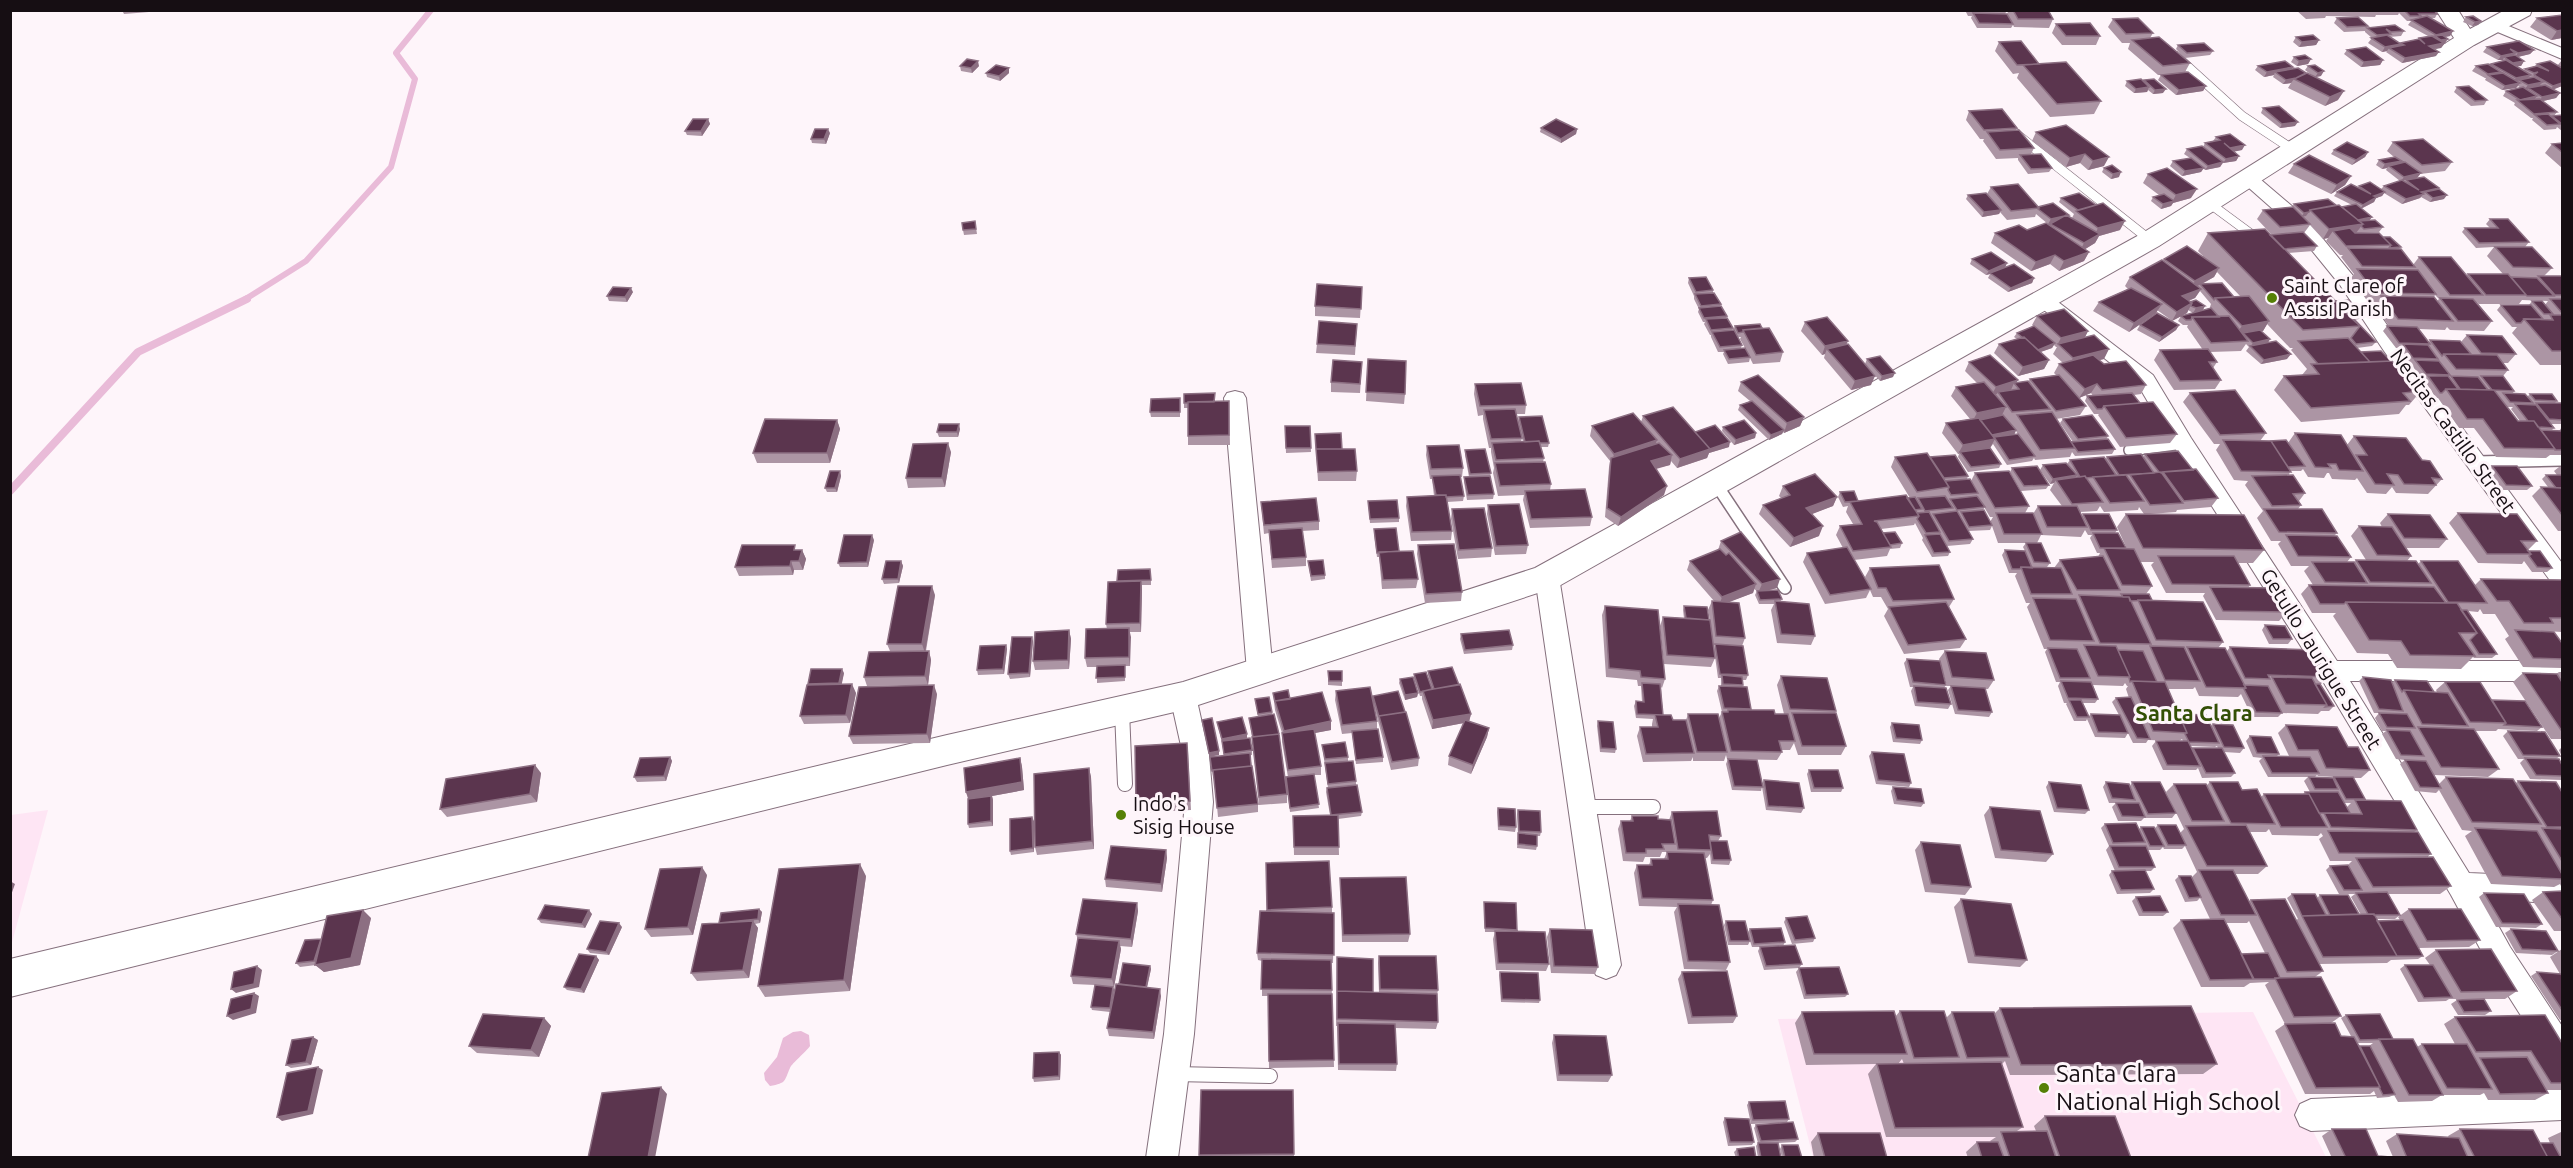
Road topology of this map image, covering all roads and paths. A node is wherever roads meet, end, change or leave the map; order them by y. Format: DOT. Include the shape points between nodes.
graph roads {
  1 [pos="2447,10"];
  2 [pos="2522,10"];
  3 [pos="2494,25"];
  4 [pos="2466,40"];
  5 [pos="2169,49"];
  6 [pos="2562,54"];
  7 [pos="2013,132"];
  8 [pos="2292,149"];
  9 [pos="2247,177"];
  10 [pos="2209,203"];
  11 [pos="2251,234"];
  12 [pos="2150,240"];
  13 [pos="2042,299"];
  14 [pos="1235,398"];
  15 [pos="2183,442"];
  16 [pos="2130,450"];
  17 [pos="2562,460"];
  18 [pos="2476,462"];
  19 [pos="1716,484"];
  20 [pos="1547,578"];
  21 [pos="2562,580"];
  22 [pos="1785,588"];
  23 [pos="1260,671"];
  24 [pos="2330,671"];
  25 [pos="2562,671"];
  26 [pos="1183,696"];
  27 [pos="1122,711"];
  28 [pos="1125,784"];
  29 [pos="1582,807"];
  30 [pos="1653,807"];
  31 [pos="2461,886"];
  32 [pos="2562,890"];
  33 [pos="1606,965"];
  34 [pos="10,978"];
  35 [pos="2562,1052"];
  36 [pos="1173,1074"];
  37 [pos="1270,1076"];
  38 [pos="2562,1104"];
  39 [pos="2311,1115"];
  40 [pos="1162,1158"];
  1 -- 4 [label="main road"];
  2 -- 3 [label="main road"];
  3 -- 4 [label="main road"];
  3 -- 6 [label="street"];
  4 -- 8 [label="main road"];
  5 -- 8 [label="lane" via="2242,116"];
  7 -- 12 [label="lane"];
  8 -- 9 [label="main road"];
  9 -- 10 [label="main road"];
  9 -- 18 [label="street, Necitas Castillo Street" via="2299,222 2347,281"];
  10 -- 11 [label="lane"];
  10 -- 12 [label="main road"];
  12 -- 13 [label="main road"];
  13 -- 15 [label="street, Getullo Jaurigue Street" via="2146,380"];
  13 -- 19 [label="main road"];
  14 -- 23 [label="street"];
  15 -- 16 [label="lane"];
  15 -- 24 [label="street, Getullo Jaurigue Street"];
  17 -- 18 [label="lane"];
  18 -- 21 [label="street, Necitas Castillo Street"];
  19 -- 20 [label="main road"];
  19 -- 22 [label="lane"];
  20 -- 23 [label="main road"];
  20 -- 29 [label="street"];
  23 -- 26 [label="main road"];
  24 -- 25 [label="street"];
  24 -- 31 [label="street, Getullo Jaurigue Street"];
  26 -- 27 [label="main road"];
  26 -- 36 [label="street" via="1196,755 1199,802"];
  27 -- 28 [label="lane"];
  27 -- 34 [label="main road"];
  29 -- 30 [label="lane"];
  29 -- 33 [label="street"];
  31 -- 32 [label="street"];
  31 -- 35 [label="street, Getullo Jaurigue Street" via="2500,957"];
  36 -- 37 [label="lane"];
  36 -- 40 [label="street"];
  38 -- 39 [label="street"];
}
